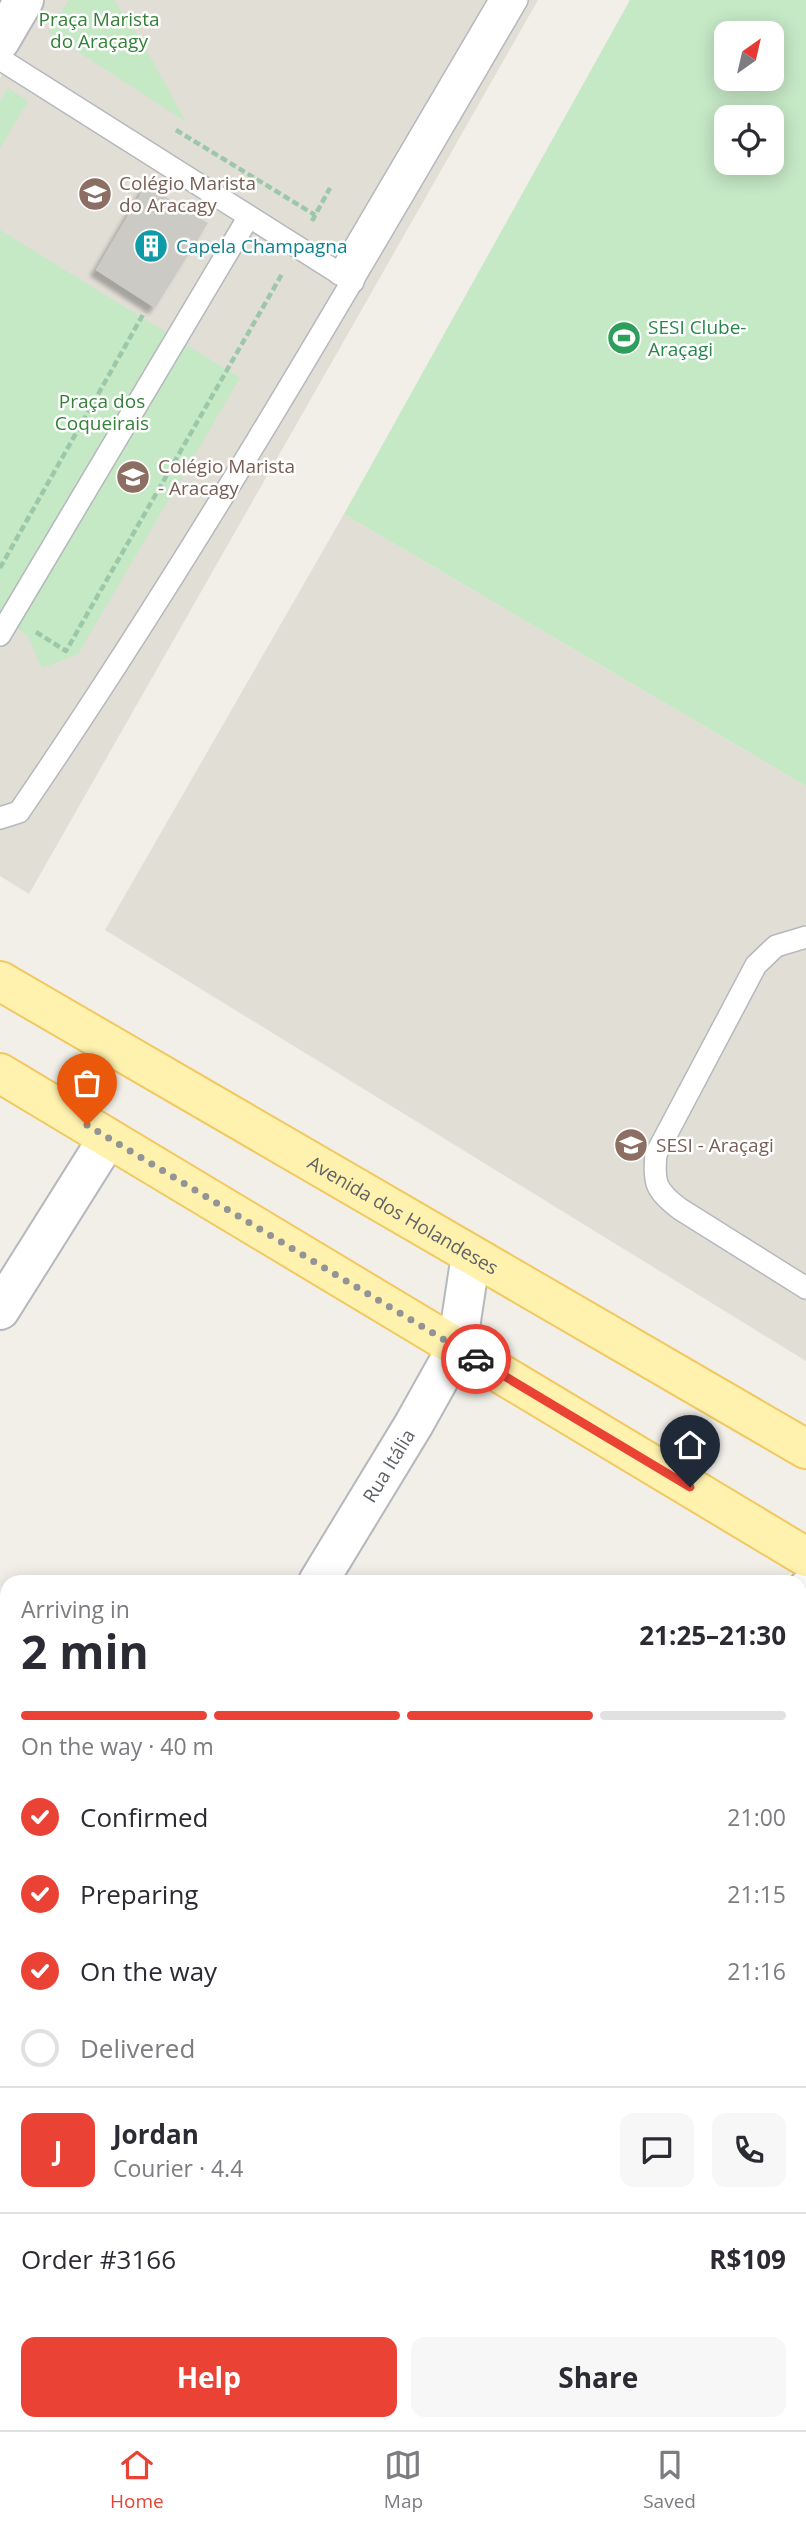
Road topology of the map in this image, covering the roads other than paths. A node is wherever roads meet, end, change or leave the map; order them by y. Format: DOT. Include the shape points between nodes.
graph roads {
  1 [pos="24,0"];
  2 [pos="500,0"];
  3 [pos="517,0"];
  4 [pos="0,41"];
  5 [pos="0,59"];
  6 [pos="248,218"];
  7 [pos="346,278"];
  8 [pos="0,635"];
  9 [pos="0,818"];
  10 [pos="806,937"];
  11 [pos="0,981"];
  12 [pos="0,1073"];
  13 [pos="108,1138"];
  14 [pos="471,1255"];
  15 [pos="806,1288"];
  16 [pos="0,1310"];
  17 [pos="457,1347"];
  18 [pos="806,1449"];
  19 [pos="806,1557"];
  20 [pos="322,1575"];
  1 -- 4 [label="street"];
  2 -- 7 [label="lane"];
  3 -- 7 [label="lane"];
  5 -- 6 [label="lane"];
  6 -- 7 [label="lane"];
  6 -- 8 [label="lane"];
  7 -- 9 [label="lane" via="91,707 19,812"];
  10 -- 15 [label="lane" via="776,946 756,965 656,1154 653,1178 665,1198 680,1209"];
  11 -- 14 [label="main road, Avenida dos Holandeses"];
  12 -- 13 [label="main road"];
  13 -- 16 [label="street"];
  13 -- 17 [label="main road"];
  14 -- 17 [label="street"];
  14 -- 18 [label="main road, Avenida dos Holandeses"];
  17 -- 19 [label="main road"];
  17 -- 20 [label="street, Rua Itália"];
}
